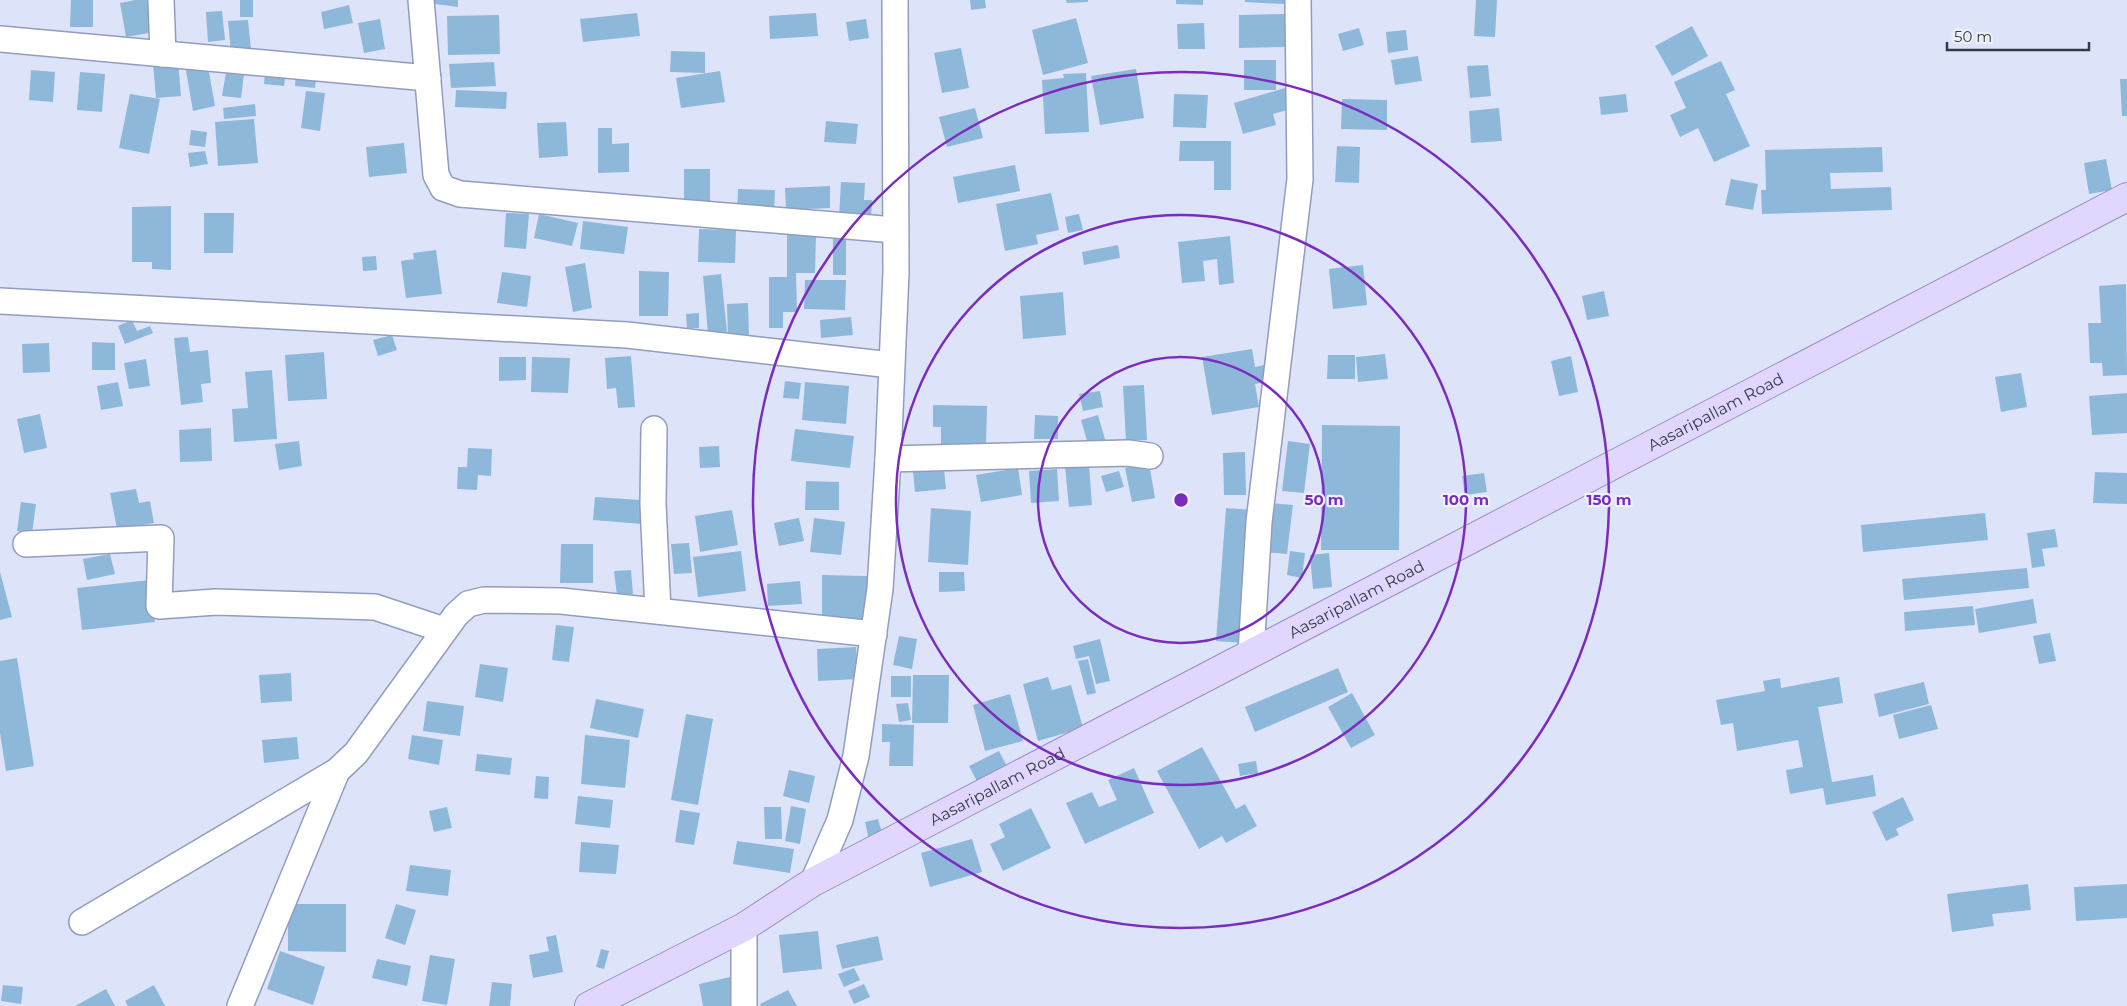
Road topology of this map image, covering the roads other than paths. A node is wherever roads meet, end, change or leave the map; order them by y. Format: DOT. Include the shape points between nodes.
graph roads {
  1 [pos="162,0"];
  2 [pos="421,0"];
  3 [pos="896,0"];
  4 [pos="1298,0"];
  5 [pos="0,39"];
  6 [pos="163,54"];
  7 [pos="428,78"];
  8 [pos="2127,197"];
  9 [pos="895,230"];
  10 [pos="0,301"];
  11 [pos="891,365"];
  12 [pos="654,429"];
  13 [pos="1150,456"];
  14 [pos="888,459"];
  15 [pos="26,544"];
  16 [pos="658,611"];
  17 [pos="444,630"];
  18 [pos="874,634"];
  19 [pos="1251,653"];
  20 [pos="337,771"];
  21 [pos="812,882"];
  22 [pos="82,922"];
  23 [pos="744,927"];
  24 [pos="240,1006"];
  25 [pos="589,1006"];
  26 [pos="744,1006"];
  1 -- 6 [label="street"];
  2 -- 7 [label="street"];
  3 -- 9 [label="street"];
  4 -- 19 [label="street" via="1300,178 1258,522"];
  5 -- 6 [label="street"];
  6 -- 7 [label="street"];
  7 -- 9 [label="street" via="436,175 443,188 460,194"];
  8 -- 19 [label="main road, Aasaripallam Road"];
  9 -- 11 [label="street"];
  10 -- 11 [label="street" via="627,335"];
  11 -- 14 [label="street"];
  12 -- 16 [label="street" via="653,504"];
  13 -- 14 [label="street" via="1128,453"];
  14 -- 18 [label="street"];
  15 -- 17 [label="street" via="161,538 159,606 216,602 375,607"];
  16 -- 17 [label="street" via="561,601 484,600 468,604"];
  16 -- 18 [label="street"];
  17 -- 20 [label="street" via="356,753"];
  18 -- 21 [label="street" via="852,774 840,820"];
  19 -- 21 [label="main road, Aasaripallam Road"];
  20 -- 22 [label="street"];
  20 -- 24 [label="street"];
  21 -- 23 [label="main road, Aasaripallam Road"];
  23 -- 25 [label="main road, Aasaripallam Road"];
  23 -- 26 [label="street"];
}
